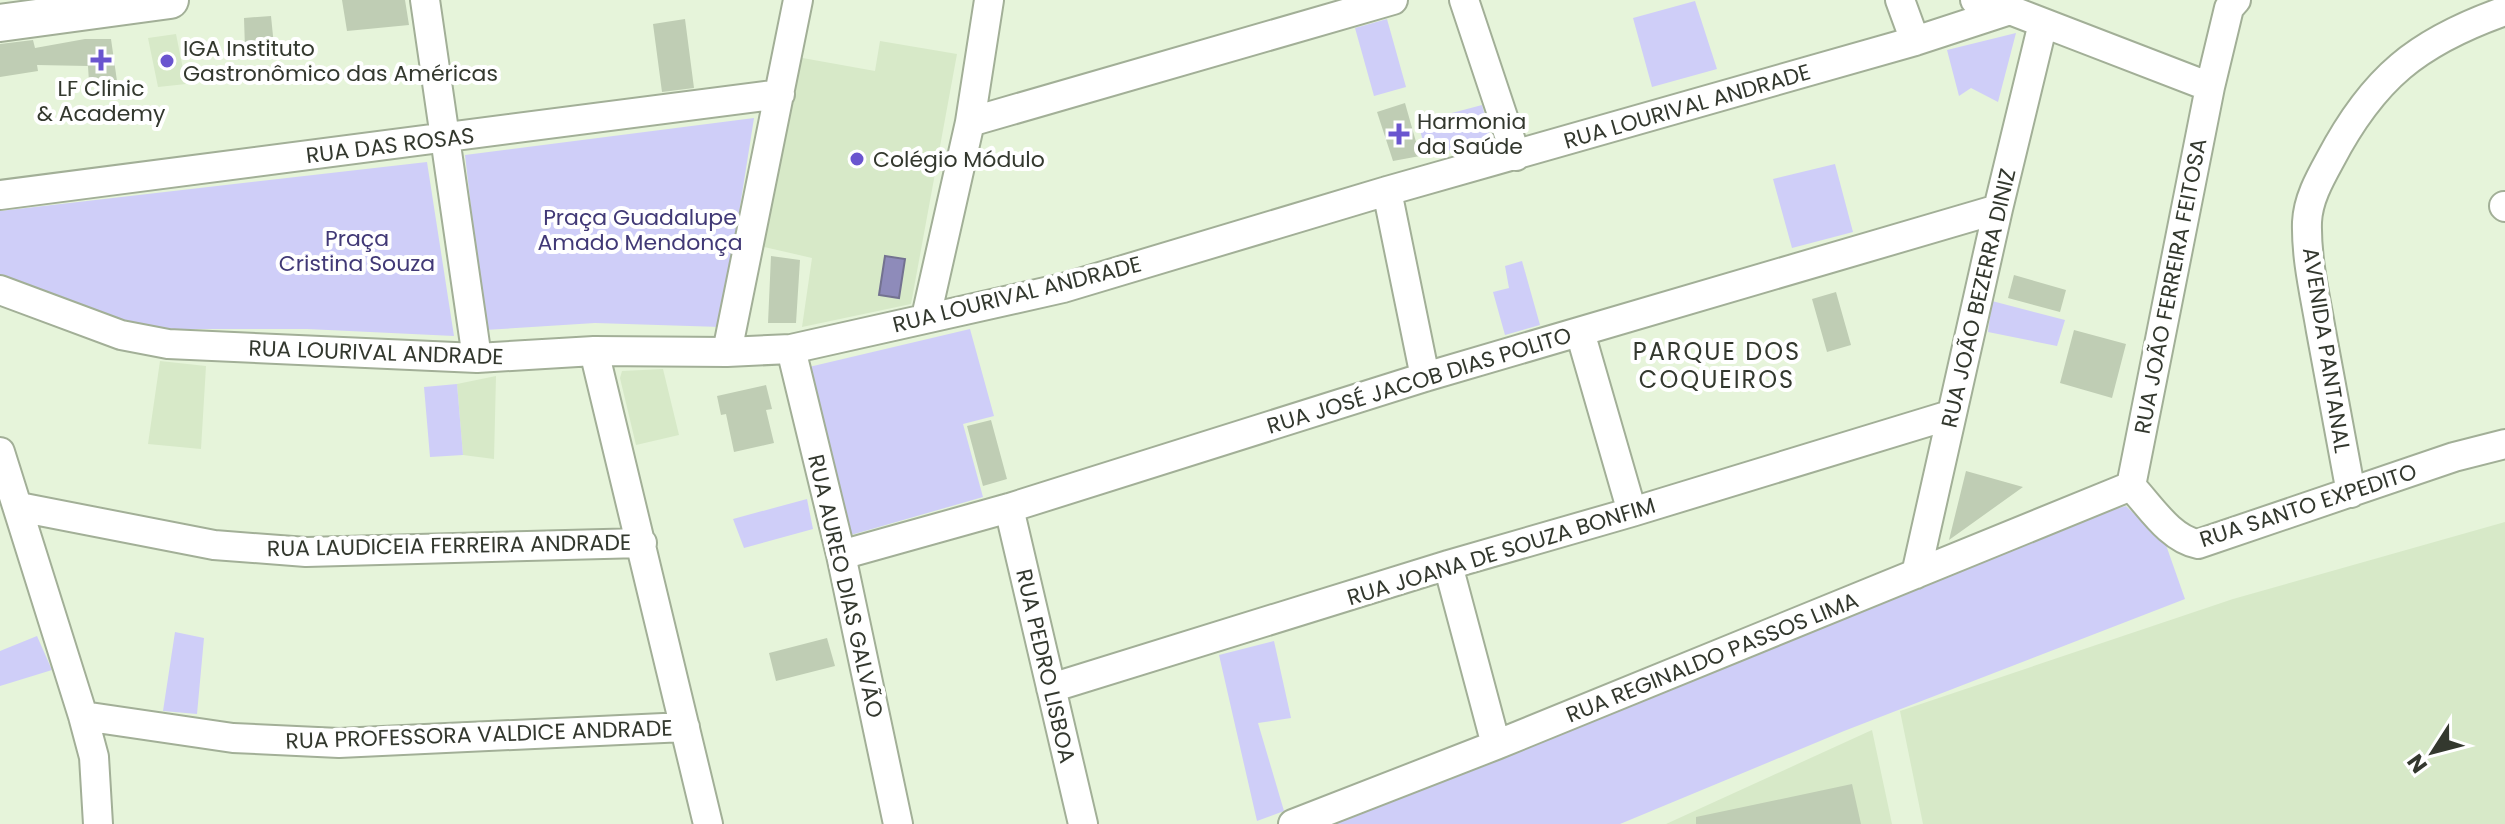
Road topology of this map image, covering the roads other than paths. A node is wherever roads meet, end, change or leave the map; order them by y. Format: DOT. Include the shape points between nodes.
graph roads {
  1 [pos="170,0"];
  2 [pos="425,0"];
  3 [pos="798,0"];
  4 [pos="989,0"];
  5 [pos="1393,0"];
  6 [pos="1464,0"];
  7 [pos="1900,0"];
  8 [pos="1975,0"];
  9 [pos="2236,0"];
  10 [pos="2010,10"];
  11 [pos="2505,11"];
  12 [pos="0,23"];
  13 [pos="2043,23"];
  14 [pos="1915,41"];
  15 [pos="2210,87"];
  16 [pos="780,94"];
  17 [pos="970,122"];
  18 [pos="444,138"];
  19 [pos="1516,156"];
  20 [pos="1387,191"];
  21 [pos="0,195"];
  22 [pos="1998,209"];
  23 [pos="0,290"];
  24 [pos="926,317"];
  25 [pos="1580,332"];
  26 [pos="791,349"];
  27 [pos="594,351"];
  28 [pos="727,352"];
  29 [pos="477,358"];
  30 [pos="1425,377"];
  31 [pos="1950,415"];
  32 [pos="2505,444"];
  33 [pos="0,452"];
  34 [pos="2131,486"];
  35 [pos="2351,493"];
  36 [pos="19,507"];
  37 [pos="1009,508"];
  38 [pos="1632,512"];
  39 [pos="642,543"];
  40 [pos="841,555"];
  41 [pos="1448,565"];
  42 [pos="1916,574"];
  43 [pos="1051,688"];
  44 [pos="83,716"];
  45 [pos="685,727"];
  46 [pos="1496,745"];
  47 [pos="98,824"];
  48 [pos="708,824"];
  49 [pos="898,824"];
  50 [pos="1083,824"];
  51 [pos="1293,824"];
  1 -- 12 [label="main road"];
  2 -- 18 [label="street"];
  3 -- 16 [label="street"];
  4 -- 17 [label="street"];
  5 -- 17 [label="street"];
  6 -- 19 [label="street"];
  7 -- 14 [label="street"];
  8 -- 10 [label="street"];
  9 -- 15 [label="street, RUA JOÃO FERREIRA FEITOSA" via="2229,8"];
  10 -- 13 [label="street"];
  10 -- 14 [label="street, RUA LOURIVAL ANDRADE"];
  11 -- 35 [label="street, AVENIDA PANTANAL" via="2425,49 2393,71 2346,129 2312,194 2309,262"];
  13 -- 15 [label="street"];
  13 -- 22 [label="street, RUA JOÃO BEZERRA DINIZ"];
  14 -- 19 [label="street, RUA LOURIVAL ANDRADE"];
  15 -- 34 [label="street, RUA JOÃO FERREIRA FEITOSA"];
  16 -- 18 [label="street, RUA DAS ROSAS"];
  16 -- 28 [label="street"];
  17 -- 24 [label="street"];
  18 -- 21 [label="street, RUA DAS ROSAS"];
  18 -- 29 [label="street"];
  19 -- 20 [label="street, RUA LOURIVAL ANDRADE"];
  20 -- 24 [label="street, RUA LOURIVAL ANDRADE" via="1063,288"];
  20 -- 30 [label="street"];
  22 -- 25 [label="street, RUA JOSÉ JACOB DIAS POLITO"];
  22 -- 31 [label="street, RUA JOÃO BEZERRA DINIZ"];
  23 -- 29 [label="street, RUA LOURIVAL ANDRADE" via="121,335 168,344"];
  24 -- 26 [label="street, RUA LOURIVAL ANDRADE"];
  25 -- 30 [label="street, RUA JOSÉ JACOB DIAS POLITO"];
  25 -- 38 [label="street"];
  26 -- 28 [label="street, RUA LOURIVAL ANDRADE"];
  26 -- 40 [label="street, RUA AUREO DIAS GALVÃO"];
  27 -- 28 [label="street, RUA LOURIVAL ANDRADE"];
  27 -- 29 [label="street, RUA LOURIVAL ANDRADE"];
  27 -- 39 [label="street"];
  30 -- 37 [label="street, RUA JOSÉ JACOB DIAS POLITO"];
  31 -- 38 [label="street, RUA JOANA DE SOUZA BONFIM"];
  31 -- 42 [label="street, RUA JOÃO BEZERRA DINIZ"];
  32 -- 35 [label="street, RUA SANTO EXPEDITO"];
  33 -- 36 [label="street"];
  34 -- 35 [label="street, RUA SANTO EXPEDITO" via="2176,534 2198,544"];
  34 -- 42 [label="street, RUA REGINALDO PASSOS LIMA"];
  36 -- 39 [label="street, RUA LAUDICEIA FERREIRA ANDRADE" via="214,545 306,552"];
  36 -- 44 [label="street"];
  37 -- 40 [label="street, RUA JOSÉ JACOB DIAS POLITO"];
  37 -- 43 [label="street, RUA PEDRO LISBOA"];
  38 -- 41 [label="street, RUA JOANA DE SOUZA BONFIM"];
  39 -- 45 [label="street"];
  40 -- 49 [label="street, RUA AUREO DIAS GALVÃO"];
  41 -- 43 [label="street, RUA JOANA DE SOUZA BONFIM"];
  41 -- 46 [label="street"];
  42 -- 46 [label="street, RUA REGINALDO PASSOS LIMA"];
  43 -- 50 [label="street, RUA PEDRO LISBOA"];
  44 -- 45 [label="street, RUA PROFESSORA VALDICE ANDRADE" via="233,738 339,743"];
  44 -- 47 [label="street" via="94,757"];
  45 -- 48 [label="street"];
  46 -- 51 [label="street, RUA REGINALDO PASSOS LIMA"];
}
